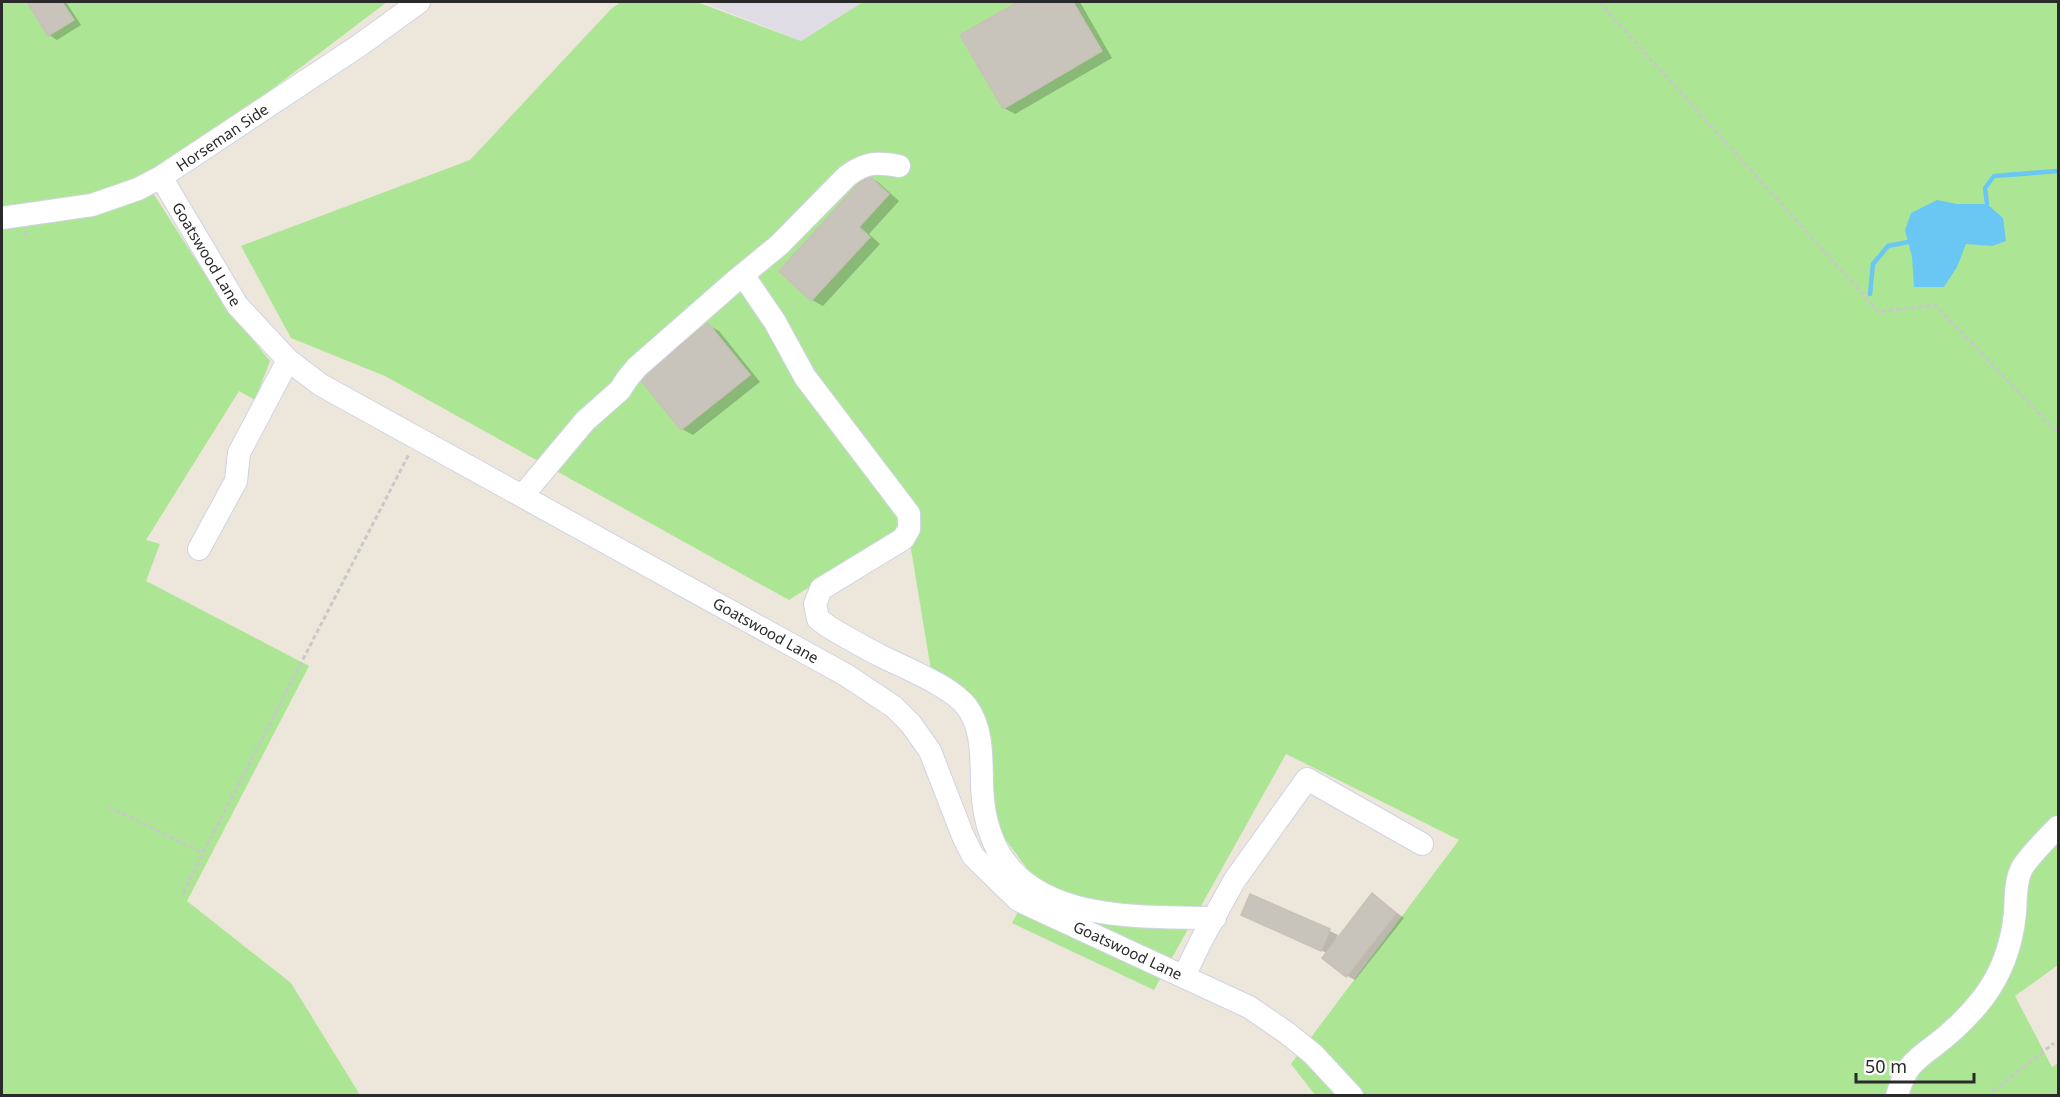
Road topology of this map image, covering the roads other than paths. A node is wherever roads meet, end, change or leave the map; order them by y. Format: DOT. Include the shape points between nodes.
graph roads {
  1 [pos="419,2"];
  2 [pos="899,166"];
  3 [pos="161,177"];
  4 [pos="2,218"];
  5 [pos="743,275"];
  6 [pos="288,360"];
  7 [pos="523,495"];
  8 [pos="199,549"];
  9 [pos="2058,827"];
  10 [pos="1422,844"];
  11 [pos="1215,918"];
  12 [pos="1185,976"];
  13 [pos="1352,1095"];
  14 [pos="1898,1095"];
  1 -- 3 [label="street, Horseman Side"];
  2 -- 5 [label="street" via="858,167"];
  3 -- 4 [label="street, Horseman Side" via="92,205"];
  3 -- 6 [label="street, Goatswood Lane" via="237,305"];
  5 -- 7 [label="street" via="637,368 620,390 585,421"];
  5 -- 11 [label="street" via="805,377 909,514 909,529 903,539 821,589 815,604 818,619 939,686 967,707 979,737 990,837 1007,867 1019,878 1049,896 1097,912"];
  6 -- 7 [label="street, Goatswood Lane" via="321,385"];
  6 -- 8 [label="street" via="239,453 236,481"];
  7 -- 12 [label="street, Goatswood Lane" via="846,675 894,707 930,751 973,856 1018,900"];
  9 -- 14 [label="street" via="2022,868 2011,943 1983,997 1935,1046 1920,1054 1901,1082"];
  10 -- 11 [label="street" via="1306,779 1234,881"];
  11 -- 12 [label="street"];
  12 -- 13 [label="street, Goatswood Lane" via="1249,1007 1287,1033"];
}
